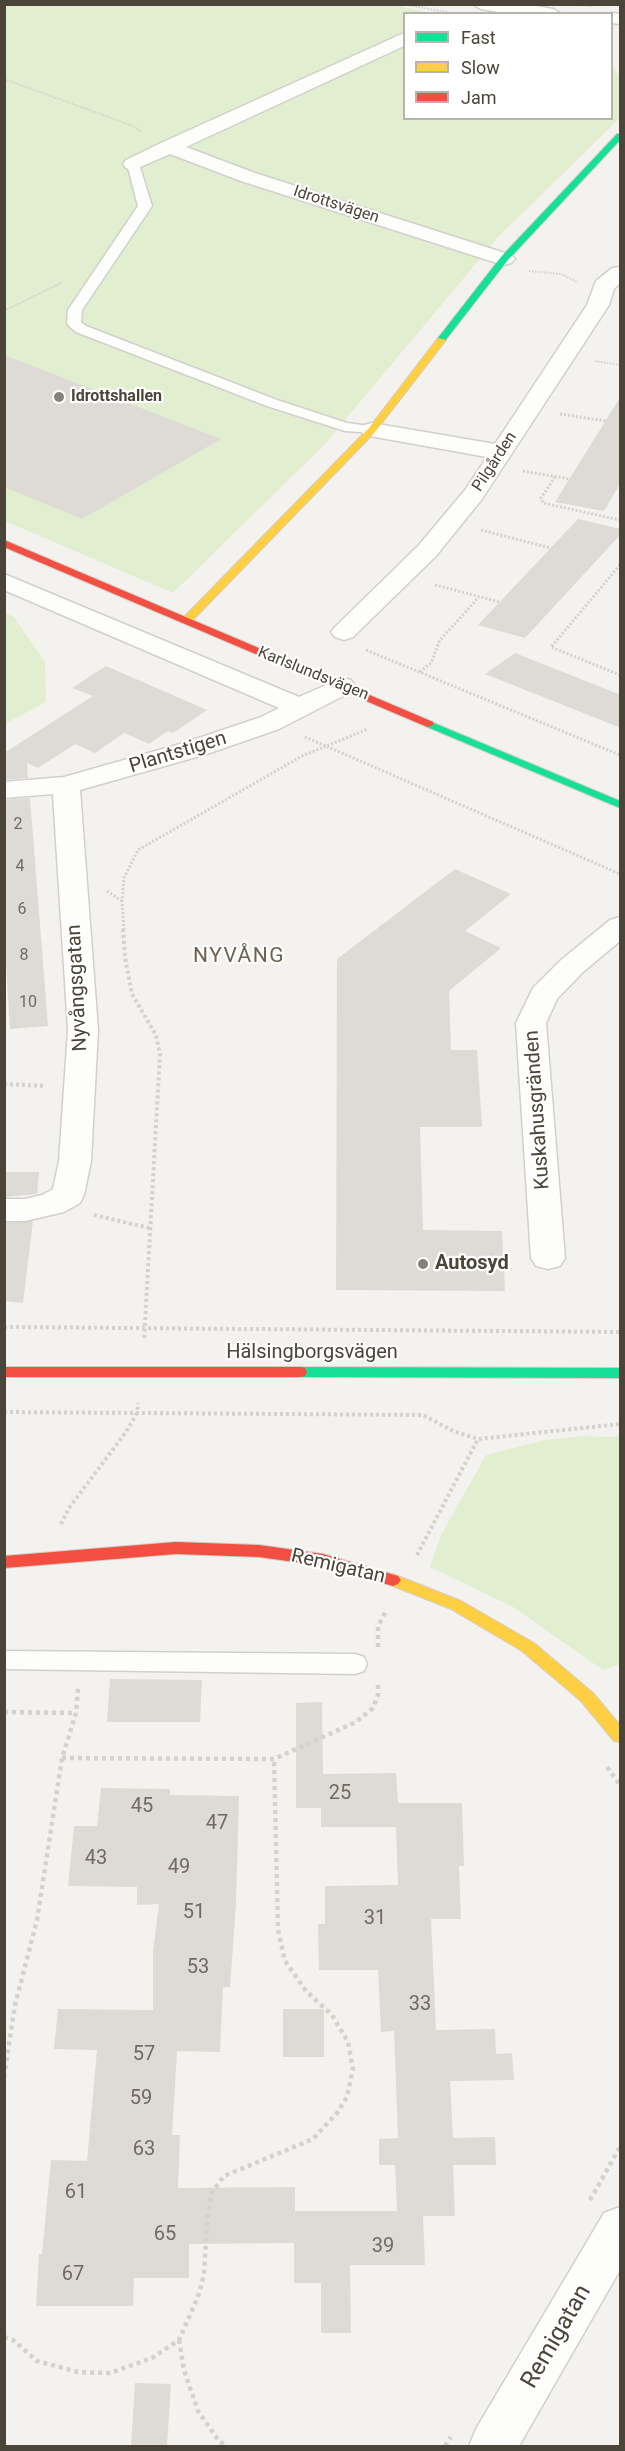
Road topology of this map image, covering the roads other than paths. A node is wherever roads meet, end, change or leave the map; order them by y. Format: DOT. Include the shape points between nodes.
graph roads {
  1 [pos="477,6"];
  2 [pos="534,12"];
  3 [pos="403,40"];
  4 [pos="621,136"];
  5 [pos="168,147"];
  6 [pos="133,164"];
  7 [pos="504,259"];
  8 [pos="612,280"];
  9 [pos="372,430"];
  10 [pos="497,459"];
  11 [pos="4,543"];
  12 [pos="4,581"];
  13 [pos="110,589"];
  14 [pos="73,610"];
  15 [pos="186,621"];
  16 [pos="351,640"];
  17 [pos="342,686"];
  18 [pos="299,707"];
  19 [pos="66,785"];
  20 [pos="4,790"];
  21 [pos="621,805"];
  22 [pos="621,926"];
  23 [pos="4,1210"];
  24 [pos="548,1258"];
  25 [pos="4,1372"];
  26 [pos="621,1373"];
  27 [pos="4,1562"];
  28 [pos="4,1660"];
  29 [pos="355,1664"];
  30 [pos="621,1736"];
  31 [pos="621,2228"];
  32 [pos="493,2446"];
  1 -- 2 [label="street"];
  3 -- 5 [label="street"];
  4 -- 7 [label="street"];
  5 -- 6 [label="street"];
  5 -- 7 [label="street, Idrottsvägen" via="248,177"];
  6 -- 9 [label="lane" via="145,206 75,310 74,323 272,403 345,427"];
  7 -- 9 [label="street"];
  8 -- 10 [label="street, Pilgården"];
  9 -- 10 [label="street"];
  9 -- 15 [label="street"];
  10 -- 16 [label="street, Pilgården" via="451,524 402,576"];
  11 -- 13 [label="street, Karlslundsvägen"];
  12 -- 14 [label="street, Karlslundsvägen"];
  13 -- 14 [label="street"];
  13 -- 15 [label="street, Karlslundsvägen"];
  14 -- 18 [label="street, Karlslundsvägen"];
  15 -- 17 [label="street, Karlslundsvägen"];
  17 -- 18 [label="street, Plantstigen"];
  17 -- 21 [label="street, Karlslundsvägen"];
  18 -- 19 [label="street, Plantstigen" via="270,723 197,748"];
  19 -- 20 [label="street, Plantstigen"];
  19 -- 23 [label="street, Nyvångsgatan" via="83,1030 75,1161 68,1195 52,1204"];
  22 -- 24 [label="street, Kuskahusgränden" via="544,995 531,1023"];
  25 -- 26 [label="street, Hälsingborgsvägen"];
  27 -- 30 [label="street, Remigatan" via="176,1548 259,1551 323,1560 402,1582 456,1605 528,1647 587,1697"];
  28 -- 29 [label="lane"];
  31 -- 32 [label="street, Remigatan"];
}
